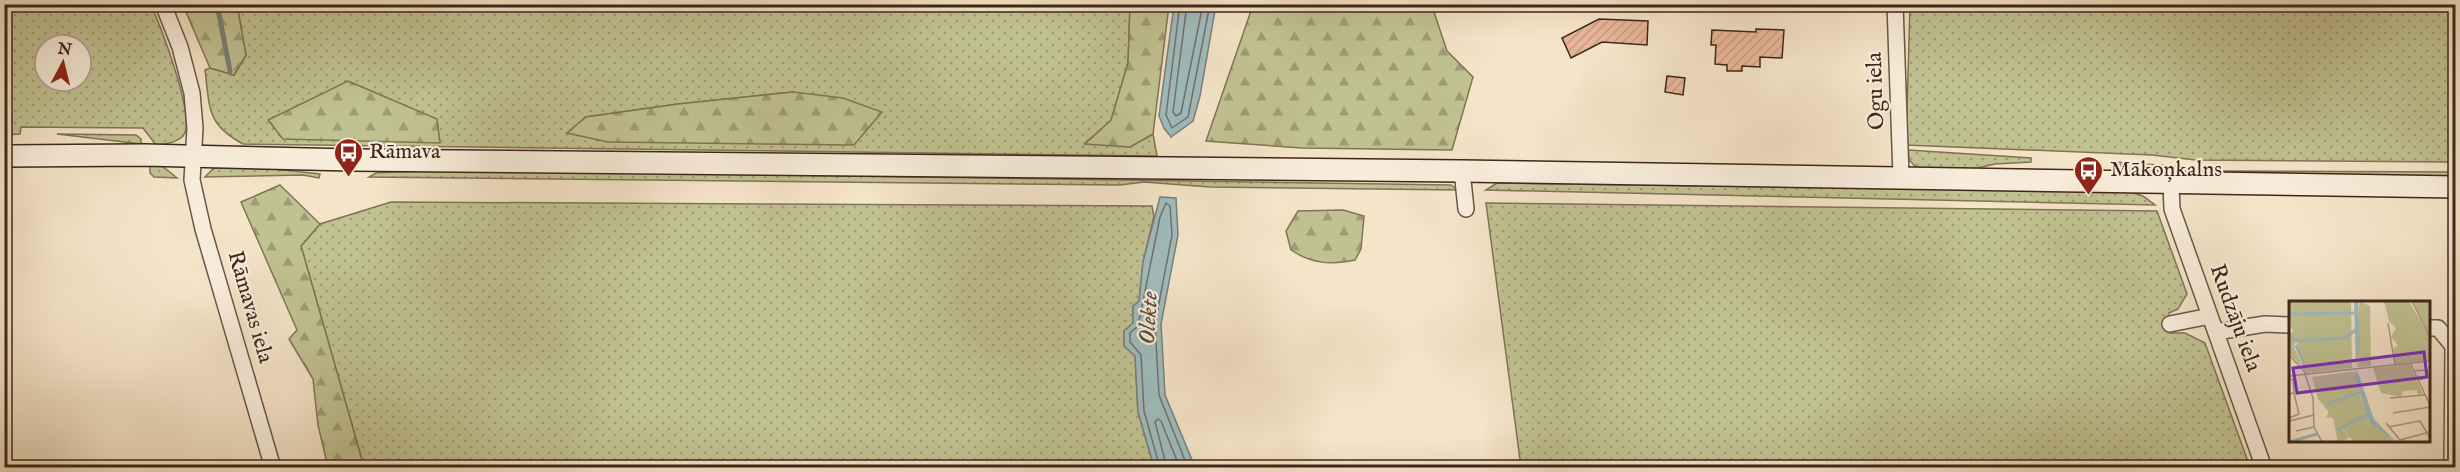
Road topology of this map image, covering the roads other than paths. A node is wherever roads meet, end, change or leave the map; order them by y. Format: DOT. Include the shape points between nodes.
graph roads {
  1 [pos="163,4"];
  2 [pos="1895,4"];
  3 [pos="4,156"];
  4 [pos="193,157"];
  5 [pos="1462,171"];
  6 [pos="1901,177"];
  7 [pos="2171,183"];
  8 [pos="2456,187"];
  9 [pos="1467,209"];
  10 [pos="2210,316"];
  11 [pos="2170,324"];
  12 [pos="2289,325"];
  13 [pos="2430,328"];
  14 [pos="2216,332"];
  15 [pos="273,468"];
  16 [pos="2264,468"];
  17 [pos="2452,468"];
  1 -- 4 [label="street, Rāmavas iela" via="192,93"];
  2 -- 6 [label="street, Ogu iela"];
  3 -- 4 [label="main road"];
  4 -- 5 [label="main road"];
  4 -- 15 [label="street, Rāmavas iela" via="192,180 203,229"];
  5 -- 6 [label="main road"];
  5 -- 9 [label="street"];
  6 -- 7 [label="main road"];
  7 -- 8 [label="main road"];
  7 -- 10 [label="street, Rudzāju iela" via="2172,209"];
  10 -- 11 [label="street"];
  10 -- 14 [label="street, Rudzāju iela"];
  12 -- 14 [label="street" via="2265,324"];
  13 -- 17 [label="street" via="2438,328 2453,346"];
  14 -- 16 [label="street, Rudzāju iela"];
}
